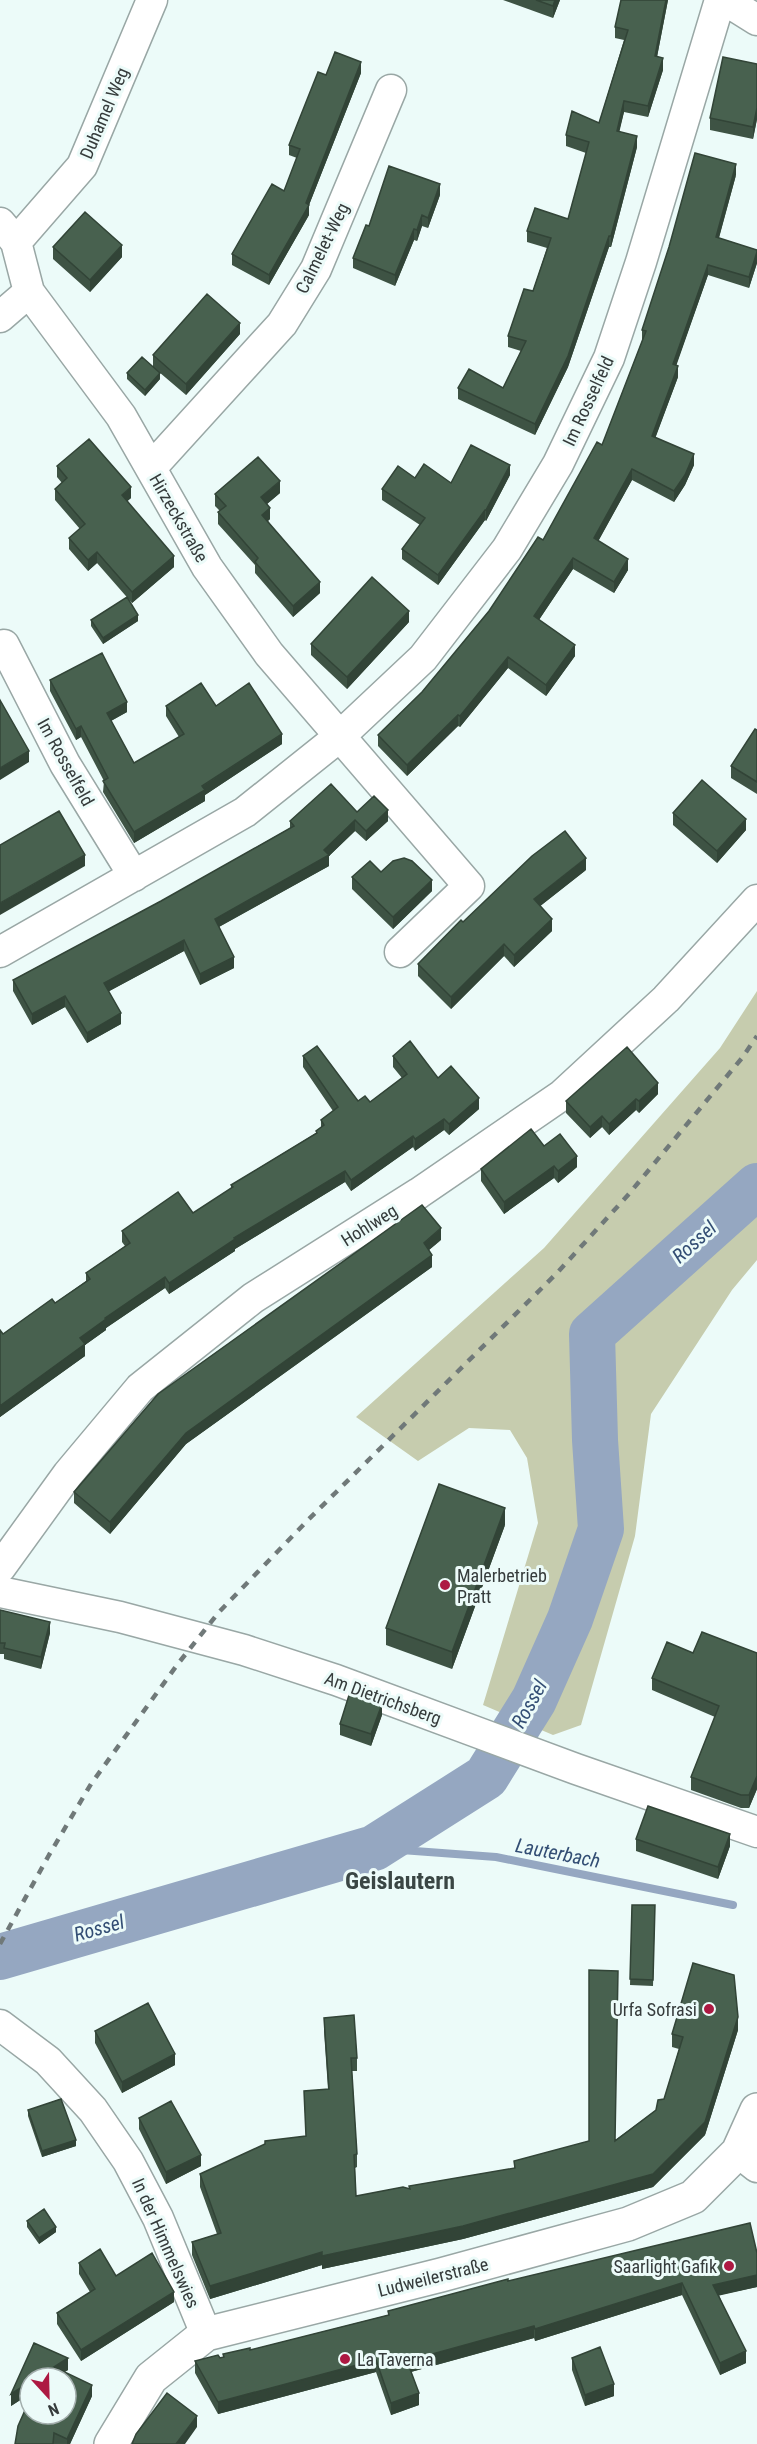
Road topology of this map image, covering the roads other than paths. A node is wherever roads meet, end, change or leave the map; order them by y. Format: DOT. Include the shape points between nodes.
graph roads {
  1 [pos="152,0"];
  2 [pos="720,0"];
  3 [pos="725,0"];
  4 [pos="757,20"];
  5 [pos="391,90"];
  6 [pos="8,233"];
  7 [pos="29,291"];
  8 [pos="0,317"];
  9 [pos="151,468"];
  10 [pos="4,645"];
  11 [pos="339,737"];
  12 [pos="134,876"];
  13 [pos="757,900"];
  14 [pos="0,952"];
  15 [pos="400,952"];
  16 [pos="0,1568"];
  17 [pos="0,1592"];
  18 [pos="757,1832"];
  19 [pos="0,2025"];
  20 [pos="757,2110"];
  21 [pos="748,2159"];
  22 [pos="206,2334"];
  23 [pos="111,2444"];
  1 -- 6 [label="street, Duhamel Weg" via="82,166"];
  2 -- 11 [label="street, Im Rosselfeld" via="609,358 558,464 507,549 423,658"];
  3 -- 4 [label="street"];
  5 -- 9 [label="street, Calmelet-Weg" via="316,269 282,324"];
  6 -- 7 [label="street"];
  7 -- 8 [label="street"];
  7 -- 9 [label="street, Hirzeckstraße" via="121,416"];
  9 -- 11 [label="street, Hirzeckstraße" via="207,567 269,654"];
  10 -- 12 [label="street, Im Rosselfeld" via="65,764"];
  11 -- 12 [label="street, Im Rosselfeld" via="245,812"];
  11 -- 15 [label="street" via="469,885"];
  12 -- 14 [label="street, Im Rosselfeld"];
  13 -- 16 [label="street, Hohlweg" via="666,999 562,1095 419,1193 254,1298 140,1388 68,1474"];
  17 -- 18 [label="street, Am Dietrichsberg" via="120,1617 244,1650"];
  19 -- 22 [label="street, In der Himmelswies" via="48,2061 93,2110 128,2161 158,2218"];
  20 -- 21 [label="main road, Ludweilerstraße"];
  21 -- 22 [label="main road, Ludweilerstraße" via="693,2197 628,2224 441,2276"];
  22 -- 23 [label="main road, Ludweilerstraße" via="151,2378"];
}
